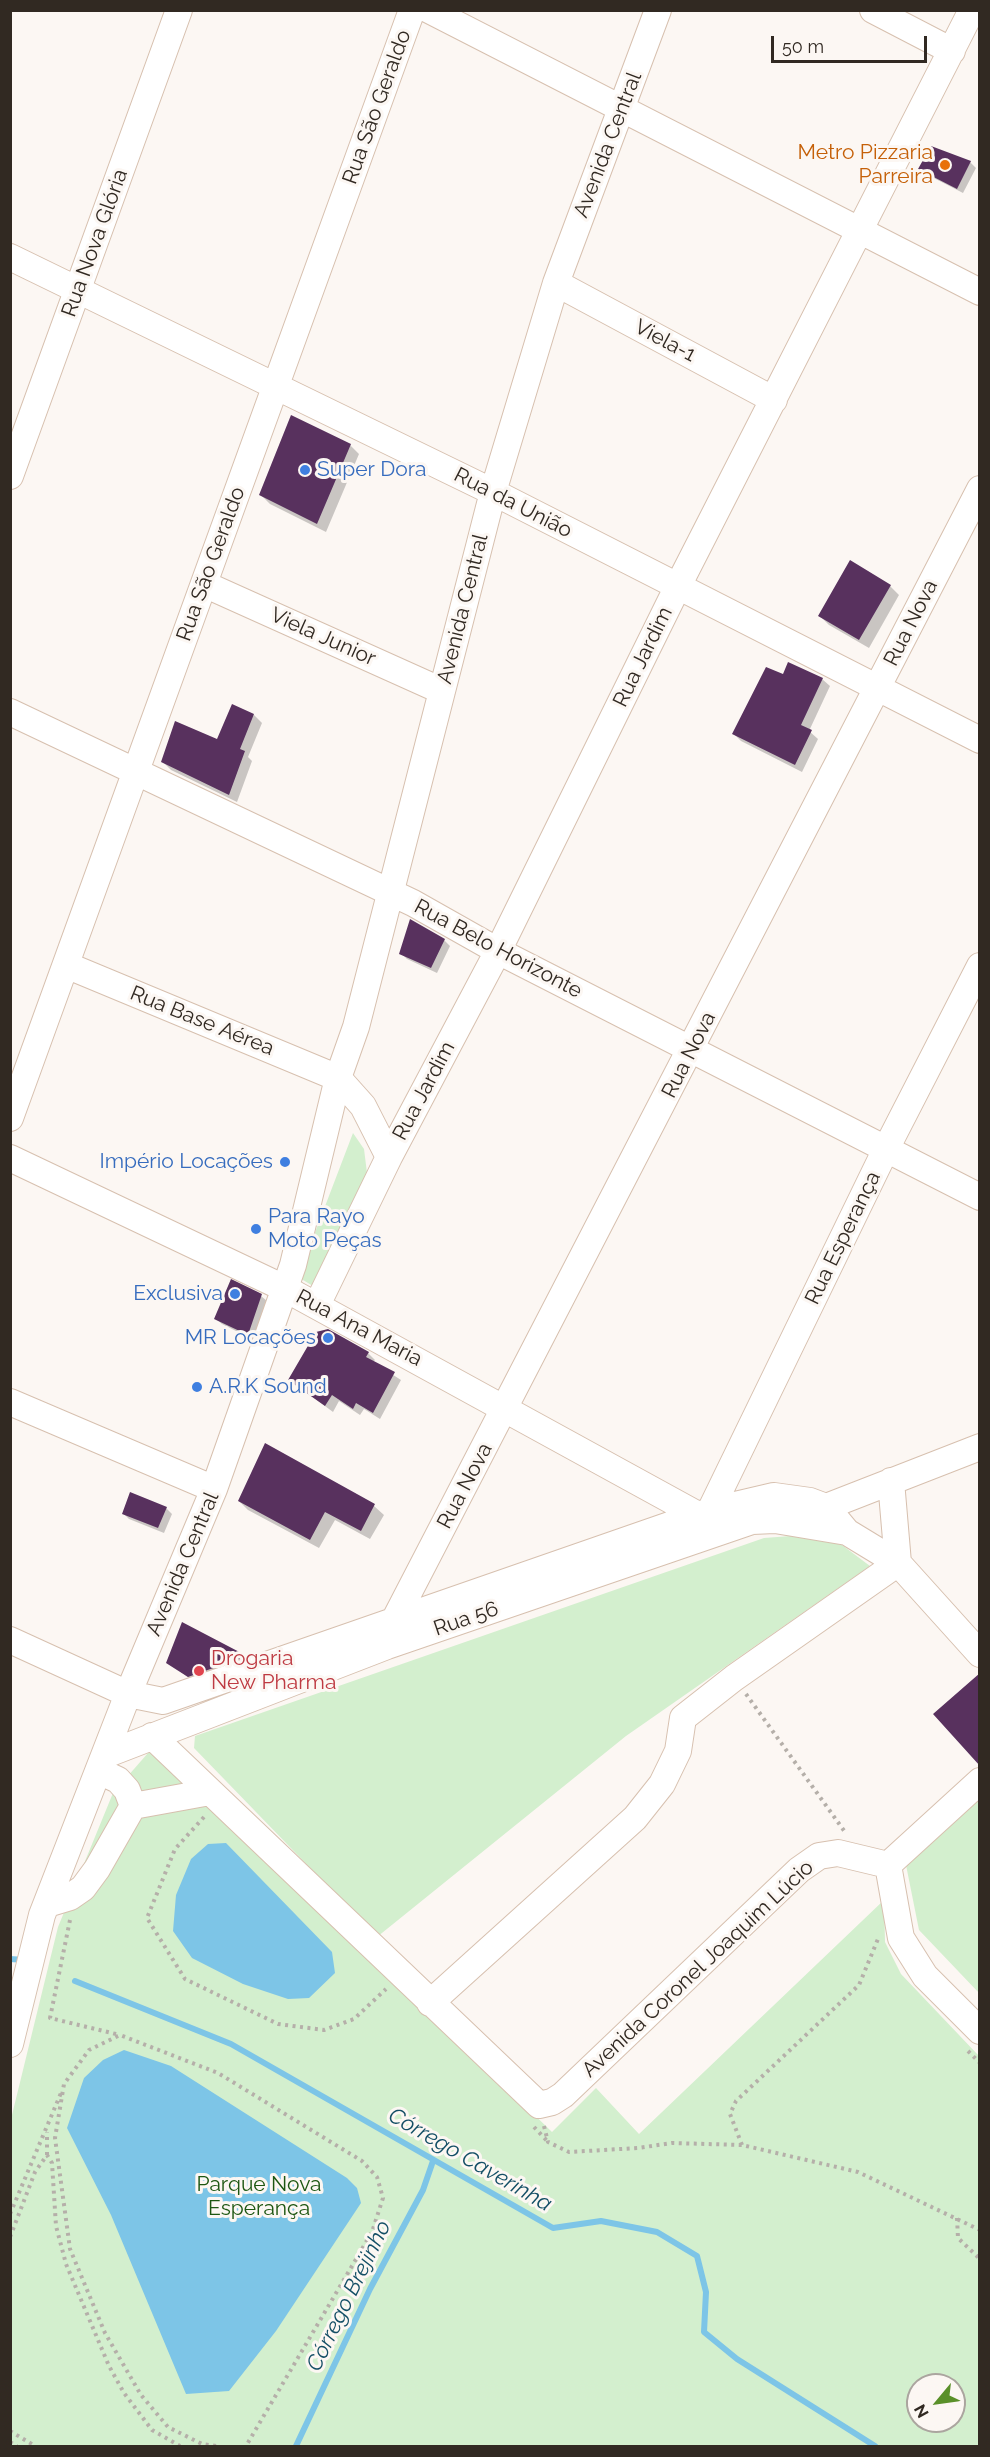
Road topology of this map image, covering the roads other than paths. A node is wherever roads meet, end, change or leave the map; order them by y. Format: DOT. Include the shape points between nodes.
graph roads {
  1 [pos="179,10"];
  2 [pos="412,10"];
  3 [pos="429,10"];
  4 [pos="658,10"];
  5 [pos="873,10"];
  6 [pos="972,10"];
  7 [pos="952,51"];
  8 [pos="622,109"];
  9 [pos="860,231"];
  10 [pos="10,257"];
  11 [pos="556,283"];
  12 [pos="78,290"];
  13 [pos="980,292"];
  14 [pos="276,386"];
  15 [pos="774,400"];
  16 [pos="10,476"];
  17 [pos="980,489"];
  18 [pos="493,492"];
  19 [pos="204,584"];
  20 [pos="678,586"];
  21 [pos="877,688"];
  22 [pos="442,691"];
  23 [pos="10,712"];
  24 [pos="980,740"];
  25 [pos="136,772"];
  26 [pos="390,892"];
  27 [pos="498,951"];
  28 [pos="66,965"];
  29 [pos="980,966"];
  30 [pos="692,1050"];
  31 [pos="338,1078"];
  32 [pos="10,1118"];
  33 [pos="886,1149"];
  34 [pos="389,1157"];
  35 [pos="10,1158"];
  36 [pos="980,1197"];
  37 [pos="284,1288"];
  38 [pos="317,1305"];
  39 [pos="10,1402"];
  40 [pos="506,1408"];
  41 [pos="980,1447"];
  42 [pos="891,1481"];
  43 [pos="214,1489"];
  44 [pos="704,1513"];
  45 [pos="820,1517"];
  46 [pos="898,1563"];
  47 [pos="395,1618"];
  48 [pos="10,1640"];
  49 [pos="980,1654"];
  50 [pos="128,1694"];
  51 [pos="152,1736"];
  52 [pos="102,1763"];
  53 [pos="980,1781"];
  54 [pos="214,1796"];
  55 [pos="133,1806"];
  56 [pos="888,1865"];
  57 [pos="45,1910"];
  58 [pos="430,2003"];
  59 [pos="980,2031"];
  60 [pos="10,2044"];
  1 -- 12 [label="street, Rua Nova Glória"];
  2 -- 14 [label="street, Rua São Geraldo"];
  3 -- 8 [label="street"];
  4 -- 8 [label="street, Avenida Central"];
  5 -- 7 [label="street"];
  6 -- 7 [label="street, Rua Jardim"];
  7 -- 9 [label="street, Rua Jardim"];
  8 -- 9 [label="street"];
  8 -- 11 [label="street, Avenida Central"];
  9 -- 13 [label="street"];
  9 -- 15 [label="street, Rua Jardim"];
  10 -- 12 [label="street, Rua da União"];
  11 -- 15 [label="street, Viela-1"];
  11 -- 18 [label="street, Avenida Central"];
  12 -- 14 [label="street, Rua da União"];
  12 -- 16 [label="street, Rua Nova Glória"];
  14 -- 18 [label="street, Rua da União"];
  14 -- 19 [label="street, Rua São Geraldo"];
  15 -- 20 [label="street, Rua Jardim"];
  17 -- 21 [label="street, Rua Nova"];
  18 -- 20 [label="street, Rua da União"];
  18 -- 22 [label="street, Avenida Central"];
  19 -- 22 [label="street, Viela Junior"];
  19 -- 25 [label="street, Rua São Geraldo"];
  20 -- 21 [label="street, Rua da União"];
  20 -- 27 [label="street, Rua Jardim"];
  21 -- 24 [label="street, Rua da União"];
  21 -- 30 [label="street, Rua Nova"];
  22 -- 26 [label="street, Avenida Central"];
  23 -- 25 [label="street, Rua Belo Horizonte"];
  25 -- 26 [label="street, Rua Belo Horizonte"];
  25 -- 28 [label="street, Rua São Geraldo"];
  26 -- 27 [label="street, Rua Belo Horizonte"];
  26 -- 31 [label="street, Avenida Central" via="356,1027"];
  27 -- 30 [label="street, Rua Belo Horizonte"];
  27 -- 34 [label="street, Rua Jardim"];
  28 -- 31 [label="street, Rua Base Aérea"];
  28 -- 32 [label="street, Rua São Geraldo"];
  29 -- 33 [label="street, Rua Esperança"];
  30 -- 33 [label="street, Rua Belo Horizonte"];
  30 -- 40 [label="street, Rua Nova"];
  31 -- 34 [label="street" via="363,1106"];
  31 -- 37 [label="street, Avenida Central"];
  33 -- 36 [label="street, Rua Belo Horizonte"];
  33 -- 44 [label="street, Rua Esperança"];
  34 -- 38 [label="street, Rua Jardim"];
  35 -- 37 [label="street, Rua Ana Maria"];
  37 -- 38 [label="street, Rua Ana Maria"];
  37 -- 43 [label="street, Avenida Central"];
  38 -- 40 [label="street, Rua Ana Maria"];
  39 -- 43 [label="street"];
  40 -- 44 [label="street, Rua Ana Maria"];
  40 -- 47 [label="street, Rua Nova"];
  41 -- 42 [label="street"];
  42 -- 45 [label="street"];
  42 -- 46 [label="street"];
  43 -- 50 [label="street, Avenida Central"];
  44 -- 45 [label="street, Rua 56" via="774,1496 810,1501"];
  44 -- 47 [label="street, Rua 56"];
  45 -- 46 [label="street"];
  45 -- 51 [label="street, Rua 56" via="752,1521 387,1646"];
  46 -- 49 [label="street"];
  46 -- 58 [label="street" via="683,1718 678,1751 662,1784 635,1818"];
  47 -- 50 [label="street, Rua 56" via="163,1701"];
  48 -- 50 [label="street, Rua 56"];
  50 -- 52 [label="street, Avenida Central"];
  51 -- 52 [label="street, Rua 56"];
  51 -- 54 [label="street"];
  52 -- 55 [label="street" via="127,1790"];
  52 -- 57 [label="street, Avenida Central"];
  53 -- 56 [label="street"];
  54 -- 55 [label="street"];
  54 -- 58 [label="street"];
  55 -- 57 [label="street" via="83,1888"];
  56 -- 58 [label="street, Avenida Coronel Joaquim Lúcio" via="838,1853 819,1856 799,1870 552,2102 539,2105"];
  56 -- 59 [label="street" via="901,1938 925,1976"];
  57 -- 60 [label="street, Avenida Central"];
}
